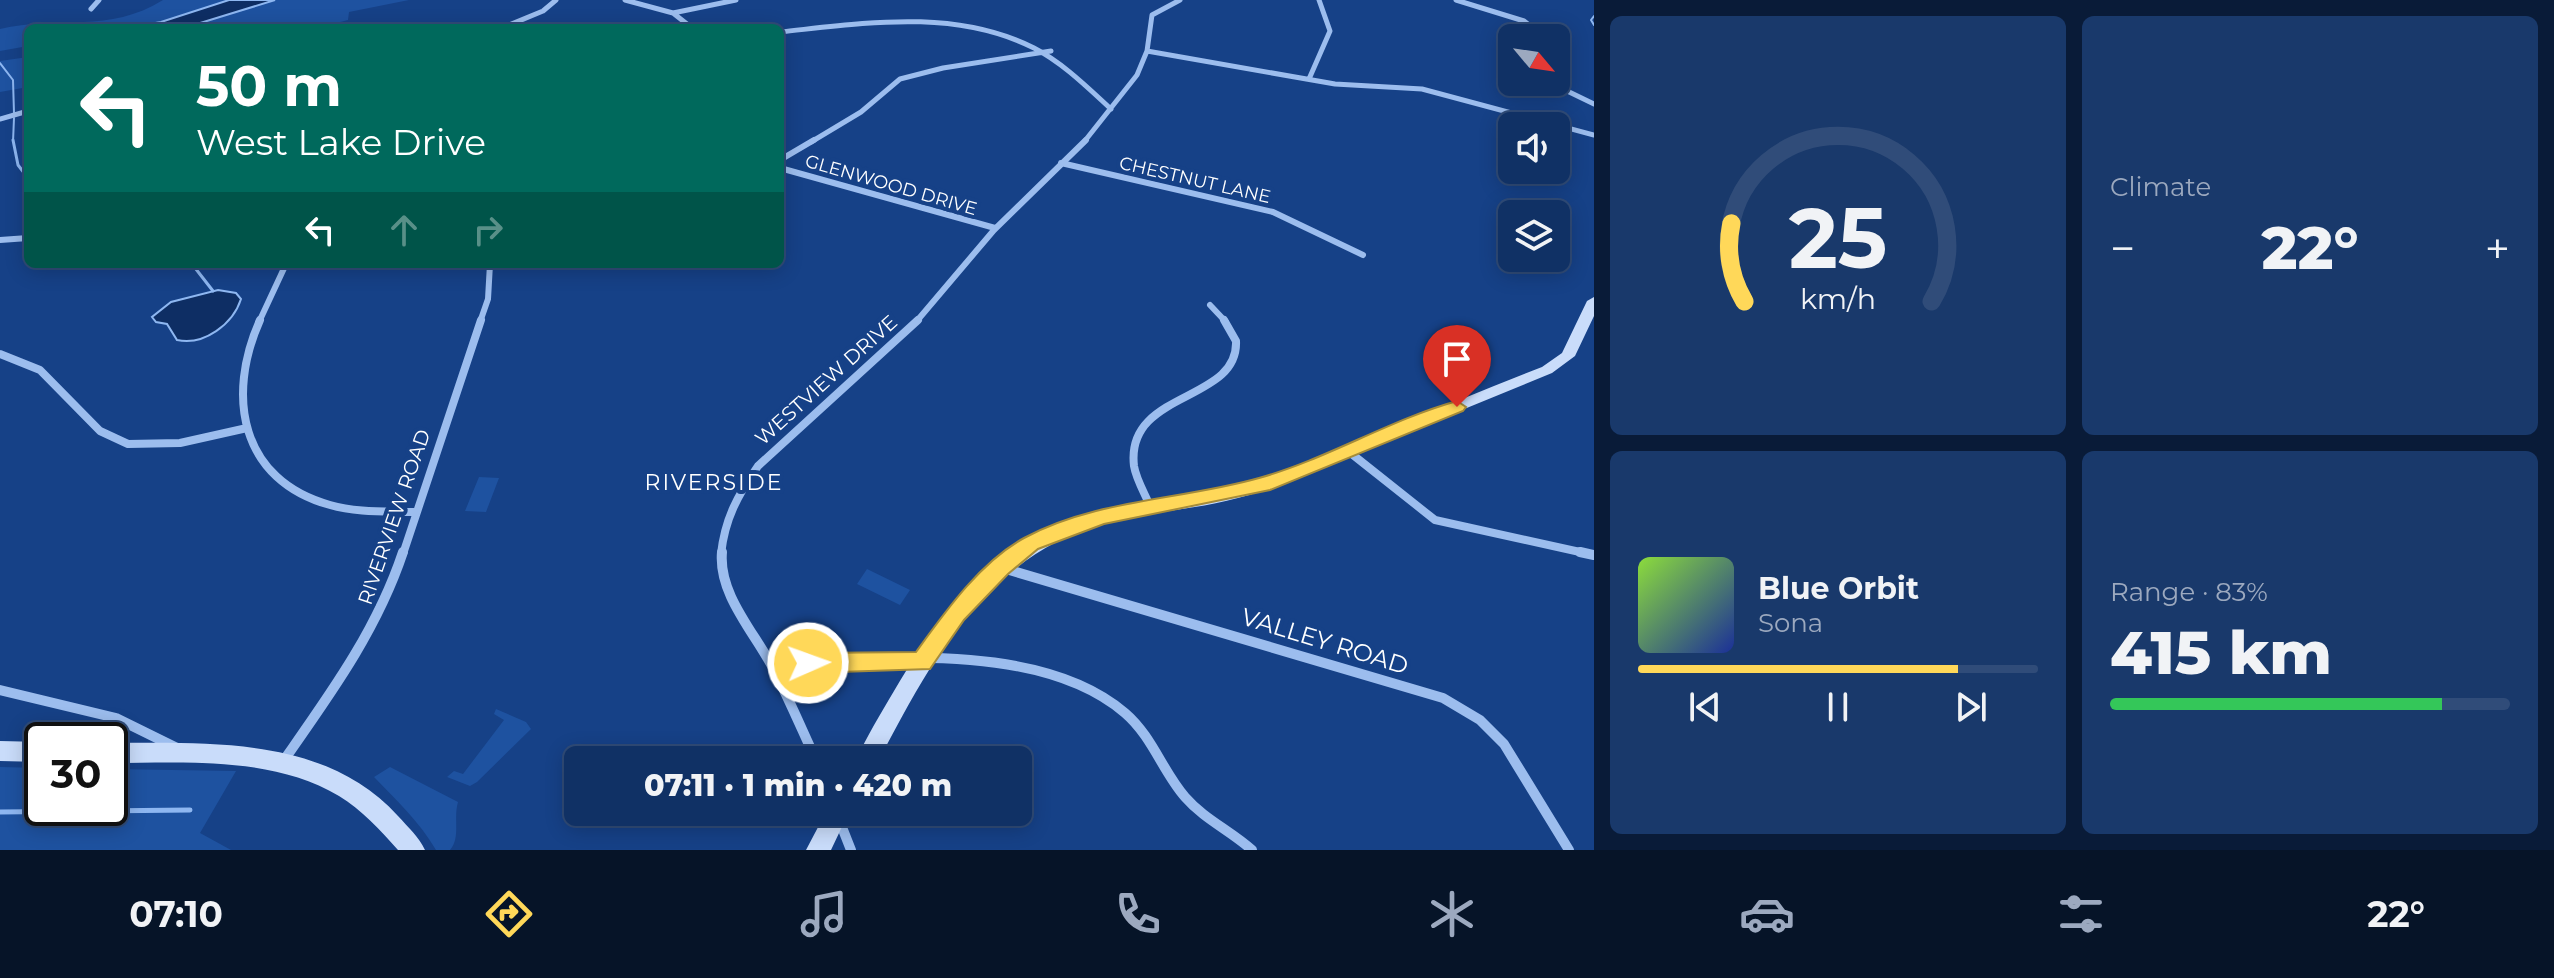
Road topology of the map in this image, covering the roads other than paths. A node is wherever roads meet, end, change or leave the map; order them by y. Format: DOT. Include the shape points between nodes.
graph roads {
  1 [pos="99,0"];
  2 [pos="556,0"];
  3 [pos="625,0"];
  4 [pos="736,0"];
  5 [pos="1180,0"];
  6 [pos="1319,0"];
  7 [pos="1456,0"];
  8 [pos="91,9"];
  9 [pos="673,13"];
  10 [pos="512,24"];
  11 [pos="687,24"];
  12 [pos="1528,24"];
  13 [pos="784,32"];
  14 [pos="1016,32"];
  15 [pos="1027,35"];
  16 [pos="1053,51"];
  17 [pos="1147,51"];
  18 [pos="1309,79"];
  19 [pos="1570,92"];
  20 [pos="1594,104"];
  21 [pos="1111,109"];
  22 [pos="24,112"];
  23 [pos="0,119"];
  24 [pos="1594,135"];
  25 [pos="784,158"];
  26 [pos="1061,163"];
  27 [pos="784,169"];
  28 [pos="995,228"];
  29 [pos="24,238"];
  30 [pos="0,240"];
  31 [pos="1363,255"];
  32 [pos="284,268"];
  33 [pos="490,268"];
  34 [pos="1594,301"];
  35 [pos="1210,305"];
  36 [pos="0,354"];
  37 [pos="247,428"];
  38 [pos="1348,451"];
  39 [pos="1150,506"];
  40 [pos="416,512"];
  41 [pos="1594,555"];
  42 [pos="1001,568"];
  43 [pos="922,662"];
  44 [pos="772,665"];
  45 [pos="0,690"];
  46 [pos="810,746"];
  47 [pos="875,746"];
  48 [pos="0,751"];
  49 [pos="24,752"];
  50 [pos="128,753"];
  51 [pos="186,754"];
  52 [pos="284,760"];
  53 [pos="830,826"];
  54 [pos="842,826"];
  55 [pos="413,850"];
  56 [pos="818,850"];
  57 [pos="851,850"];
  58 [pos="1252,850"];
  59 [pos="1569,850"];
  1 -- 8 [label="street"];
  2 -- 10 [label="street"];
  3 -- 9 [label="street"];
  4 -- 9 [label="street"];
  5 -- 17 [label="street, WESTVIEW DRIVE" via="1152,15"];
  6 -- 18 [label="street" via="1330,34 1311,63"];
  7 -- 12 [label="street"];
  9 -- 11 [label="street"];
  13 -- 14 [label="street" via="936,17"];
  15 -- 16 [label="street"];
  16 -- 21 [label="street" via="1076,68"];
  16 -- 25 [label="street" via="908,76 861,112"];
  17 -- 18 [label="street"];
  17 -- 21 [label="street, WESTVIEW DRIVE"];
  18 -- 24 [label="street" via="1422,89"];
  19 -- 20 [label="street"];
  21 -- 26 [label="street, WESTVIEW DRIVE"];
  22 -- 23 [label="street"];
  26 -- 28 [label="street, WESTVIEW DRIVE"];
  26 -- 31 [label="street, CHESTNUT LANE" via="1273,212"];
  27 -- 28 [label="street, GLENWOOD DRIVE"];
  28 -- 44 [label="street, WESTVIEW DRIVE" via="896,345 757,468 728,509 721,530 727,583"];
  29 -- 30 [label="street"];
  32 -- 37 [label="street" via="245,360 240,396"];
  33 -- 40 [label="street, RIVERVIEW ROAD" via="488,299"];
  34 -- 38 [label="main road" via="1568,356 1547,370"];
  35 -- 39 [label="street" via="1231,330 1236,347 1215,380 1156,412 1140,430 1132,460"];
  36 -- 37 [label="street" via="42,370 112,439 180,443"];
  37 -- 40 [label="street" via="275,477 302,496 346,508"];
  38 -- 39 [label="main road" via="1263,485"];
  38 -- 41 [label="street" via="1435,520"];
  39 -- 42 [label="main road" via="1067,528 1031,544"];
  40 -- 52 [label="street, RIVERVIEW ROAD" via="397,575 372,630"];
  42 -- 43 [label="main road" via="956,613"];
  42 -- 59 [label="street, VALLEY ROAD" via="1443,698 1480,720 1504,744"];
  43 -- 44 [label="street"];
  43 -- 47 [label="main road"];
  43 -- 58 [label="street" via="1043,670 1097,692 1147,739 1185,798"];
  44 -- 46 [label="street, WESTVIEW DRIVE"];
  45 -- 51 [label="street" via="109,716 162,737"];
  48 -- 49 [label="main road"];
  50 -- 51 [label="main road"];
  51 -- 52 [label="main road"];
  52 -- 55 [label="main road" via="360,795"];
  53 -- 56 [label="main road"];
  54 -- 57 [label="street"];
}
